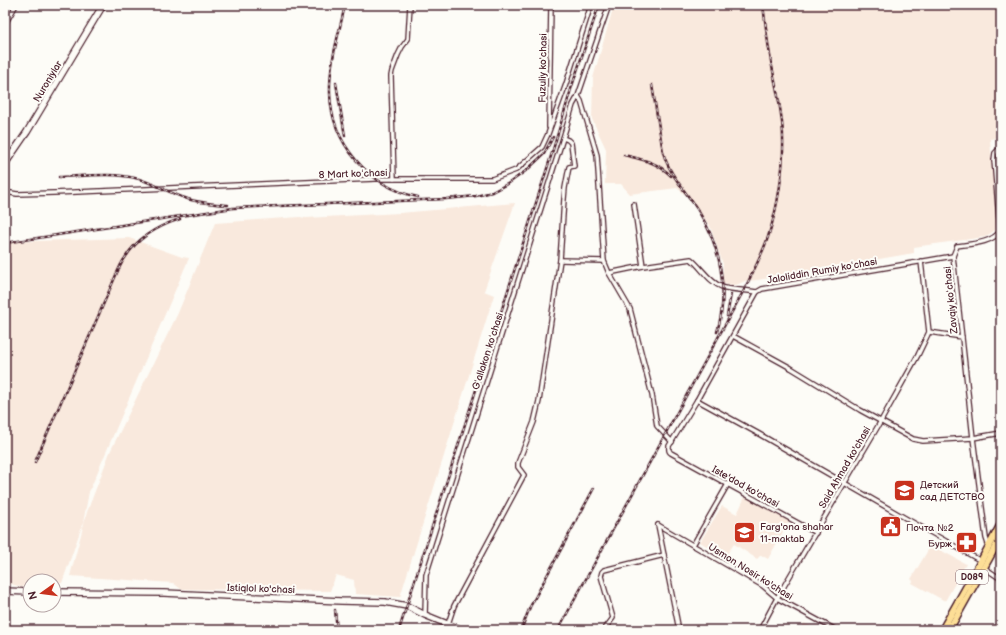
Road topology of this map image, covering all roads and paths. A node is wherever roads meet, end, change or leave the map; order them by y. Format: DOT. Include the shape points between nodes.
graph roads {
  1 [pos="16,5"];
  2 [pos="103,5"];
  3 [pos="410,5"];
  4 [pos="551,5"];
  5 [pos="591,5"];
  6 [pos="609,5"];
  7 [pos="5,24"];
  8 [pos="578,96"];
  9 [pos="549,130"];
  10 [pos="563,138"];
  11 [pos="1001,149"];
  12 [pos="5,164"];
  13 [pos="394,179"];
  14 [pos="5,192"];
  15 [pos="634,204"];
  16 [pos="953,256"];
  17 [pos="560,260"];
  18 [pos="604,260"];
  19 [pos="921,261"];
  20 [pos="643,266"];
  21 [pos="609,273"];
  22 [pos="757,292"];
  23 [pos="929,332"];
  24 [pos="733,336"];
  25 [pos="962,337"];
  26 [pos="697,400"];
  27 [pos="880,421"];
  28 [pos="1001,433"];
  29 [pos="973,438"];
  30 [pos="672,442"];
  31 [pos="669,452"];
  32 [pos="845,483"];
  33 [pos="728,484"];
  34 [pos="1001,524"];
  35 [pos="816,533"];
  36 [pos="1001,537"];
  37 [pos="693,545"];
  38 [pos="991,548"];
  39 [pos="664,556"];
  40 [pos="981,561"];
  41 [pos="983,568"];
  42 [pos="1001,579"];
  43 [pos="5,591"];
  44 [pos="22,592"];
  45 [pos="62,592"];
  46 [pos="777,598"];
  47 [pos="425,614"];
  48 [pos="448,624"];
  49 [pos="462,630"];
  50 [pos="604,630"];
  51 [pos="679,630"];
  52 [pos="760,630"];
  53 [pos="836,630"];
  54 [pos="942,630"];
  55 [pos="949,630"];
  1 -- 7 [label="street"];
  2 -- 12 [label="main road, Nuroniylar"];
  3 -- 13 [label="street" via="408,39 398,55 391,76"];
  4 -- 9 [label="street, Fuzuliy koʻchasi"];
  5 -- 9 [label="street, 8 Mart koʻchasi"];
  6 -- 8 [label="street, Gʻallakon koʻchasi"];
  8 -- 10 [label="street, Gʻallakon koʻchasi" via="572,105"];
  8 -- 18 [label="street" via="597,155"];
  9 -- 13 [label="street, 8 Mart koʻchasi" via="542,147 516,170 492,179"];
  10 -- 17 [label="street" via="571,143 574,164 569,168 565,188"];
  10 -- 47 [label="street, Gʻallakon koʻchasi" via="426,575"];
  11 -- 16 [label="street, Zavqiy koʻchasi" via="995,153 994,160 1000,231 987,241 957,246"];
  13 -- 14 [label="street, 8 Mart koʻchasi" via="54,193"];
  15 -- 20 [label="street"];
  16 -- 19 [label="street, Jaloliddin Rumiy koʻchasi"];
  16 -- 25 [label="street, Zavqiy koʻchasi"];
  17 -- 18 [label="street"];
  17 -- 48 [label="street" via="539,401 534,422 518,463 524,475 454,606"];
  18 -- 21 [label="street"];
  19 -- 22 [label="street, Jaloliddin Rumiy koʻchasi" via="762,289"];
  19 -- 23 [label="street"];
  20 -- 21 [label="street"];
  20 -- 22 [label="street" via="691,260 723,288"];
  21 -- 30 [label="street" via="630,310 652,395 657,426"];
  22 -- 24 [label="street, Jaloliddin Rumiy koʻchasi"];
  23 -- 25 [label="street"];
  23 -- 27 [label="street, Said Ahmad ko'chasi"];
  24 -- 26 [label="street, Jaloliddin Rumiy koʻchasi"];
  24 -- 27 [label="street"];
  25 -- 29 [label="street, Zavqiy koʻchasi"];
  26 -- 30 [label="street, Jaloliddin Rumiy koʻchasi"];
  26 -- 32 [label="street"];
  27 -- 29 [label="street" via="913,439 923,441"];
  27 -- 32 [label="street, Said Ahmad ko'chasi"];
  28 -- 29 [label="street"];
  29 -- 38 [label="street, Zavqiy koʻchasi" via="986,538"];
  30 -- 31 [label="street, Jaloliddin Rumiy koʻchasi"];
  31 -- 33 [label="street, Iste'dod ko'chasi"];
  32 -- 35 [label="street, Said Ahmad ko'chasi"];
  32 -- 40 [label="street"];
  33 -- 35 [label="street, Iste'dod ko'chasi"];
  33 -- 37 [label="street"];
  34 -- 38 [label="main road, D089"];
  35 -- 46 [label="street, Said Ahmad ko'chasi"];
  36 -- 38 [label="main road, D089"];
  37 -- 39 [label="street, Usmon Nosir ko'chasi" via="658,525"];
  37 -- 46 [label="street, Usmon Nosir ko'chasi" via="763,586"];
  38 -- 40 [label="main road, D089"];
  38 -- 41 [label="main road, D089"];
  39 -- 50 [label="street" via="602,572 613,618"];
  39 -- 51 [label="street"];
  40 -- 41 [label="street"];
  40 -- 54 [label="main road, D089"];
  41 -- 42 [label="street"];
  41 -- 55 [label="main road, D089"];
  43 -- 44 [label="main road"];
  45 -- 47 [label="main road, Istiqlol ko'chasi" via="164,593 385,602 407,606"];
  46 -- 52 [label="street, Said Ahmad ko'chasi"];
  46 -- 53 [label="street, Usmon Nosir ko'chasi"];
  47 -- 48 [label="main road, Istiqlol ko'chasi"];
  48 -- 49 [label="main road, Istiqlol ko'chasi"];
}
